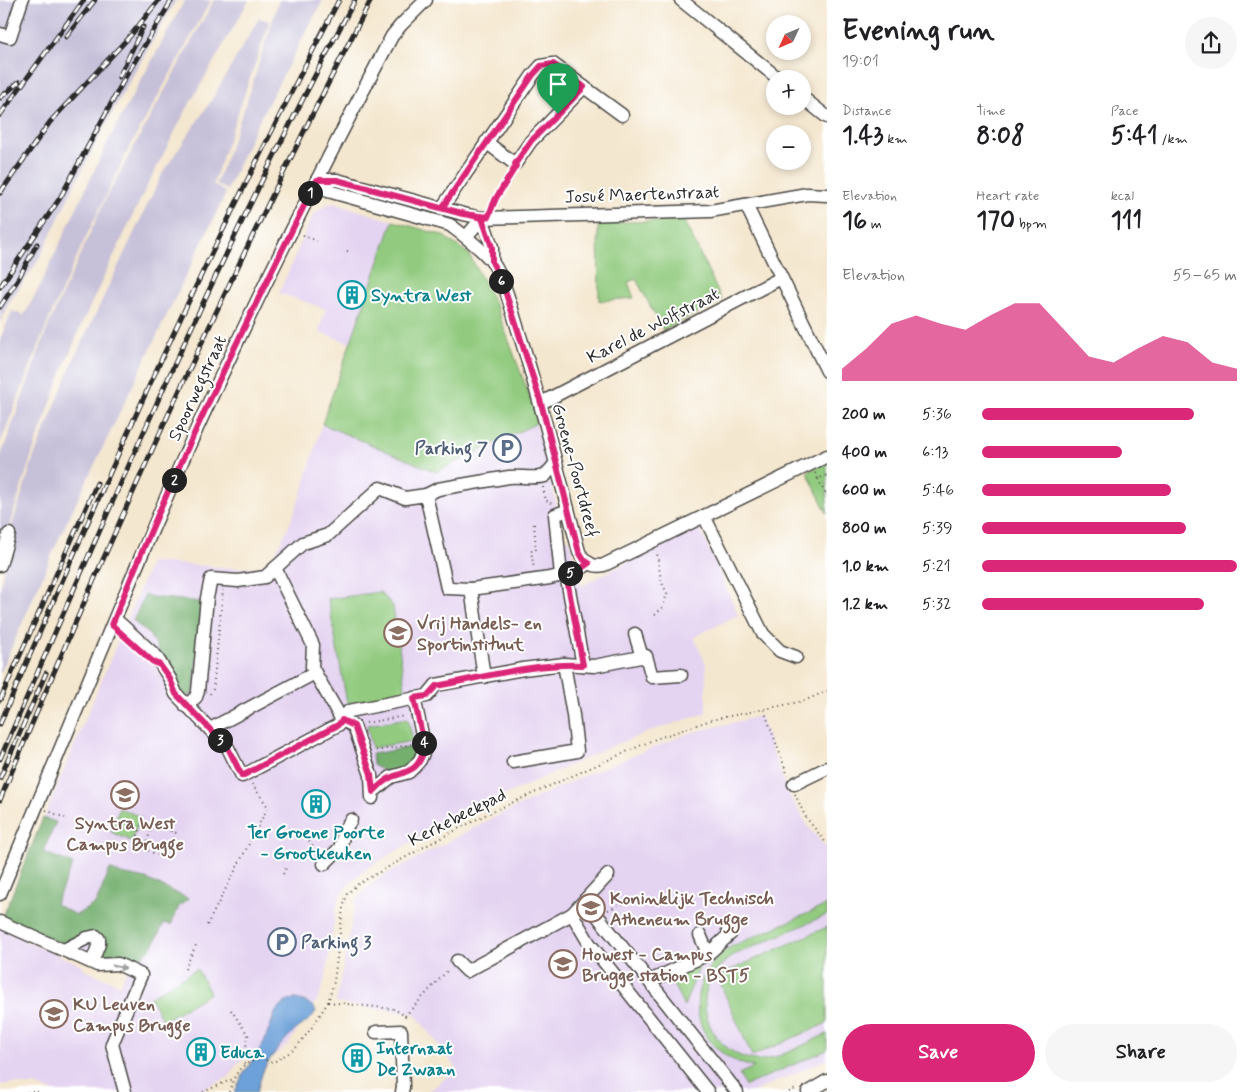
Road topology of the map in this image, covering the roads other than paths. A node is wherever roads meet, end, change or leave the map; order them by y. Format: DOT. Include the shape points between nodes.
graph roads {
  1 [pos="22,0"];
  2 [pos="426,0"];
  3 [pos="680,0"];
  4 [pos="0,34"];
  5 [pos="768,70"];
  6 [pos="584,87"];
  7 [pos="811,104"];
  8 [pos="622,115"];
  9 [pos="827,117"];
  10 [pos="487,149"];
  11 [pos="317,180"];
  12 [pos="827,194"];
  13 [pos="373,196"];
  14 [pos="746,205"];
  15 [pos="446,209"];
  16 [pos="485,217"];
  17 [pos="466,237"];
  18 [pos="492,262"];
  19 [pos="781,278"];
  20 [pos="827,372"];
  21 [pos="541,403"];
  22 [pos="827,456"];
  23 [pos="555,464"];
  24 [pos="426,495"];
  25 [pos="568,510"];
  26 [pos="704,516"];
  27 [pos="9,534"];
  28 [pos="589,563"];
  29 [pos="0,565"];
  30 [pos="275,568"];
  31 [pos="564,575"];
  32 [pos="471,589"];
  33 [pos="113,622"];
  34 [pos="635,634"];
  35 [pos="642,657"];
  36 [pos="796,657"];
  37 [pos="564,664"];
  38 [pos="583,665"];
  39 [pos="315,674"];
  40 [pos="681,676"];
  41 [pos="484,677"];
  42 [pos="414,698"];
  43 [pos="189,709"];
  44 [pos="348,723"];
  45 [pos="210,729"];
  46 [pos="513,762"];
  47 [pos="827,768"];
  48 [pos="794,784"];
  49 [pos="351,820"];
  50 [pos="321,859"];
  51 [pos="608,875"];
  52 [pos="0,894"];
  53 [pos="572,914"];
  54 [pos="596,914"];
  55 [pos="0,922"];
  56 [pos="728,929"];
  57 [pos="700,935"];
  58 [pos="64,950"];
  59 [pos="708,954"];
  60 [pos="457,961"];
  61 [pos="92,962"];
  62 [pos="650,981"];
  63 [pos="376,1032"];
  64 [pos="827,1081"];
  65 [pos="125,1092"];
  66 [pos="402,1092"];
  67 [pos="708,1092"];
  68 [pos="737,1092"];
  69 [pos="808,1092"];
  1 -- 4 [label="street" via="10,37"];
  2 -- 11 [label="street, Spoorwegstraat" via="392,36"];
  3 -- 5 [label="street"];
  6 -- 8 [label="street"];
  6 -- 10 [label="street" via="531,141 515,164"];
  6 -- 10 [label="street" via="553,64 541,66"];
  7 -- 9 [label="street"];
  10 -- 15 [label="street"];
  11 -- 13 [label="street, Groene-Poortdreef" via="328,191"];
  11 -- 33 [label="street, Spoorwegstraat" via="188,449"];
  12 -- 14 [label="street, Josué Maertenstraat" via="807,194"];
  13 -- 15 [label="street, Groene-Poortdreef"];
  13 -- 17 [label="street, Groene-Poortdreef" via="450,225"];
  14 -- 16 [label="street, Josué Maertenstraat" via="710,211"];
  14 -- 19 [label="street"];
  15 -- 16 [label="street, Groene-Poortdreef"];
  16 -- 17 [label="street"];
  16 -- 18 [label="street, Groene-Poortdreef"];
  17 -- 18 [label="street, Groene-Poortdreef"];
  18 -- 21 [label="street, Groene-Poortdreef" via="502,282"];
  19 -- 20 [label="street"];
  19 -- 21 [label="street, Karel de Wolfstraat"];
  21 -- 23 [label="street, Groene-Poortdreef"];
  22 -- 26 [label="street, Groene-Poortdreef"];
  23 -- 24 [label="street" via="541,477 510,477 438,489"];
  23 -- 25 [label="street, Groene-Poortdreef"];
  24 -- 30 [label="street" via="405,498 380,488 328,535 303,543"];
  24 -- 32 [label="street" via="447,588"];
  25 -- 28 [label="street, Groene-Poortdreef" via="579,552"];
  25 -- 31 [label="street" via="555,515"];
  26 -- 28 [label="street, Groene-Poortdreef" via="604,565"];
  26 -- 36 [label="street" via="763,634 780,651"];
  27 -- 29 [label="street"];
  28 -- 31 [label="street"];
  30 -- 39 [label="street" via="313,645"];
  30 -- 43 [label="street" via="265,577 238,581 211,579 198,691"];
  31 -- 32 [label="street"];
  31 -- 38 [label="street"];
  32 -- 41 [label="street"];
  33 -- 43 [label="street" via="160,665 176,694"];
  33 -- 52 [label="street, Spoorwegstraat"];
  34 -- 35 [label="street"];
  35 -- 38 [label="street"];
  35 -- 40 [label="street" via="646,656 652,677"];
  37 -- 38 [label="street"];
  37 -- 41 [label="street"];
  37 -- 46 [label="street" via="577,751"];
  39 -- 44 [label="street"];
  39 -- 45 [label="street"];
  41 -- 42 [label="street" via="436,686 427,696"];
  42 -- 44 [label="street" via="349,711"];
  42 -- 44 [label="street" via="425,748 423,755 404,774 384,781 373,795 371,774"];
  43 -- 45 [label="street"];
  44 -- 45 [label="street" via="338,725 242,776 228,748"];
  47 -- 48 [label="street"];
  49 -- 50 [label="street" via="340,848"];
  51 -- 53 [label="street"];
  53 -- 60 [label="street" via="468,971"];
  53 -- 67 [label="street" via="589,943"];
  54 -- 62 [label="street"];
  55 -- 58 [label="street"];
  56 -- 59 [label="street" via="730,934"];
  57 -- 59 [label="street"];
  58 -- 61 [label="street"];
  58 -- 61 [label="street" via="96,936 99,944"];
  59 -- 62 [label="street"];
  61 -- 65 [label="street, one-way" via="98,965 118,964 141,975 112,1044"];
  62 -- 68 [label="street"];
  63 -- 66 [label="street" via="401,1031"];
  64 -- 69 [label="street"];
}
